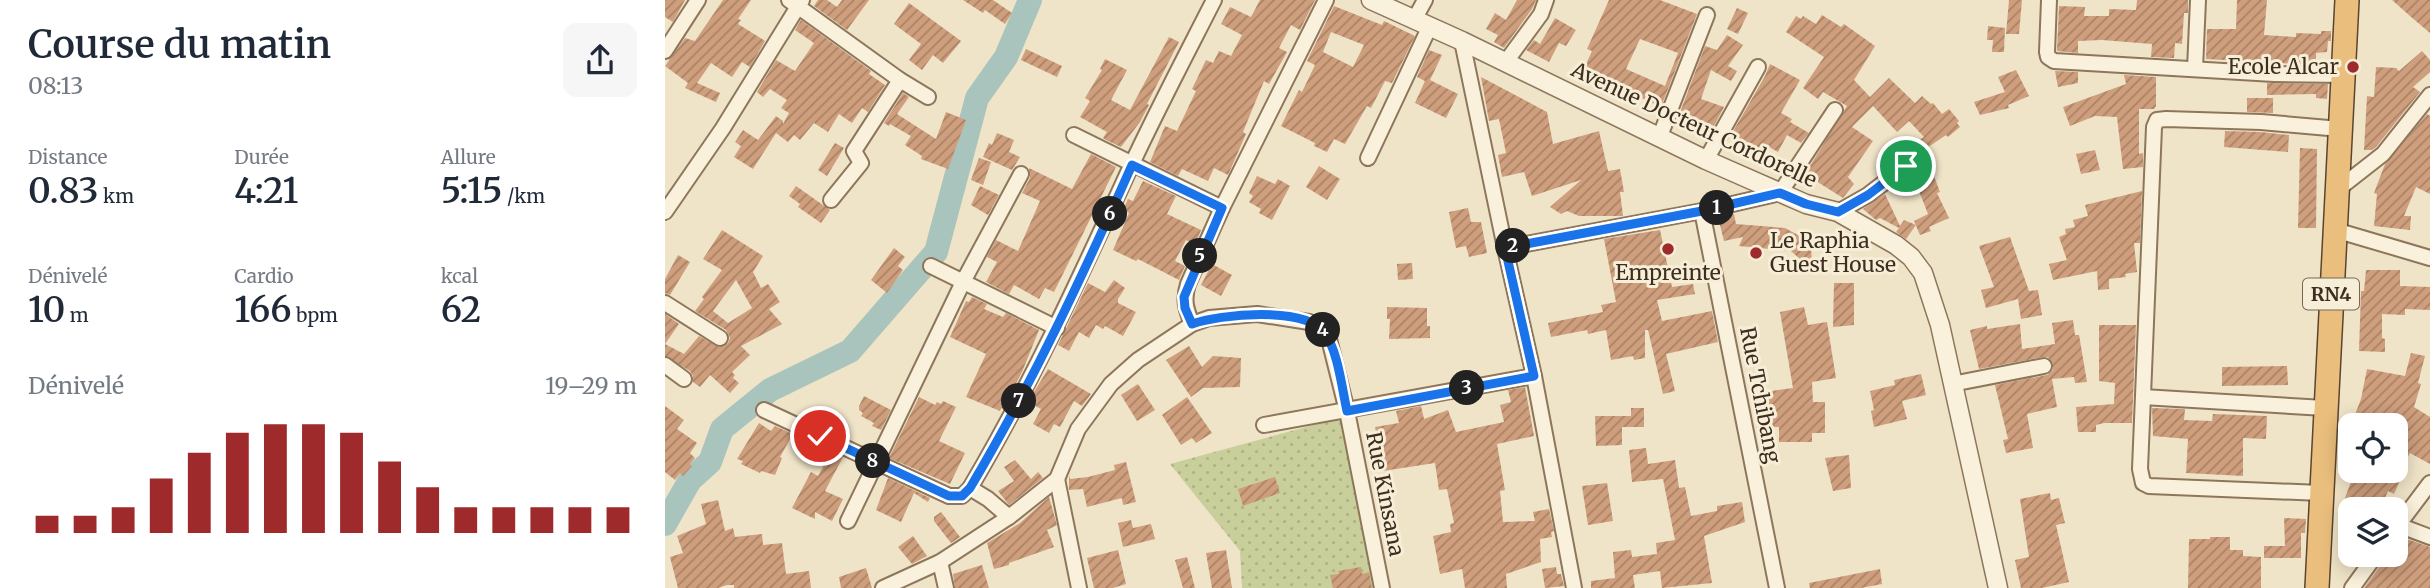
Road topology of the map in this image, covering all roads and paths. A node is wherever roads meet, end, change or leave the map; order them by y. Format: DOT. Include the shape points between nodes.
graph roads {
  1 [pos="698,0"];
  2 [pos="1214,0"];
  3 [pos="1327,0"];
  4 [pos="1371,0"];
  5 [pos="1425,0"];
  6 [pos="1546,0"];
  7 [pos="2049,0"];
  8 [pos="2199,0"];
  9 [pos="2347,0"];
  10 [pos="797,2"];
  11 [pos="1707,15"];
  12 [pos="1422,24"];
  13 [pos="1462,41"];
  14 [pos="665,51"];
  15 [pos="1505,63"];
  16 [pos="1758,67"];
  17 [pos="2195,69"];
  18 [pos="2344,75"];
  19 [pos="900,80"];
  20 [pos="2430,95"];
  21 [pos="928,97"];
  22 [pos="1835,110"];
  23 [pos="2340,129"];
  24 [pos="1074,135"];
  25 [pos="1660,136"];
  26 [pos="1368,158"];
  27 [pos="1706,160"];
  28 [pos="1132,165"];
  29 [pos="1906,166"];
  30 [pos="1021,174"];
  31 [pos="2337,190"];
  32 [pos="1780,193"];
  33 [pos="831,200"];
  34 [pos="1222,208"];
  35 [pos="1702,211"];
  36 [pos="665,212"];
  37 [pos="1838,212"];
  38 [pos="2335,230"];
  39 [pos="1505,248"];
  40 [pos="2430,258"];
  41 [pos="931,265"];
  42 [pos="964,281"];
  43 [pos="665,303"];
  44 [pos="1192,324"];
  45 [pos="1056,328"];
  46 [pos="720,338"];
  47 [pos="665,365"];
  48 [pos="2043,366"];
  49 [pos="1534,376"];
  50 [pos="684,379"];
  51 [pos="1952,384"];
  52 [pos="2143,397"];
  53 [pos="2325,408"];
  54 [pos="764,410"];
  55 [pos="1347,411"];
  56 [pos="1264,425"];
  57 [pos="876,462"];
  58 [pos="1057,480"];
  59 [pos="2430,483"];
  60 [pos="970,488"];
  61 [pos="2321,493"];
  62 [pos="2408,512"];
  63 [pos="1009,517"];
  64 [pos="848,521"];
  65 [pos="2408,530"];
  66 [pos="2430,537"];
  67 [pos="940,562"];
  68 [pos="2367,567"];
  69 [pos="883,588"];
  70 [pos="946,588"];
  71 [pos="1079,588"];
  72 [pos="1382,588"];
  73 [pos="1574,588"];
  74 [pos="1777,588"];
  75 [pos="1998,588"];
  76 [pos="2317,588"];
  77 [pos="2352,588"];
  1 -- 14 [label="street"];
  2 -- 28 [label="street"];
  3 -- 34 [label="street"];
  4 -- 12 [label="street, Avenue Docteur Cordorelle"];
  5 -- 12 [label="street"];
  6 -- 15 [label="street"];
  7 -- 17 [label="street" via="2046,52 2054,61"];
  8 -- 17 [label="street"];
  9 -- 18 [label="highway, RN4"];
  10 -- 19 [label="street"];
  10 -- 36 [label="street" via="723,128"];
  11 -- 25 [label="street"];
  12 -- 13 [label="street, Avenue Docteur Cordorelle"];
  12 -- 26 [label="street"];
  13 -- 15 [label="street, Avenue Docteur Cordorelle"];
  13 -- 39 [label="street"];
  15 -- 25 [label="street, Avenue Docteur Cordorelle"];
  16 -- 27 [label="street"];
  17 -- 18 [label="street"];
  18 -- 23 [label="highway, RN4"];
  19 -- 21 [label="street"];
  19 -- 33 [label="street" via="854,151 861,163"];
  20 -- 31 [label="street" via="2383,154"];
  22 -- 32 [label="street"];
  23 -- 31 [label="highway, RN4"];
  23 -- 52 [label="street" via="2157,120"];
  24 -- 28 [label="street"];
  25 -- 27 [label="street, Avenue Docteur Cordorelle"];
  27 -- 32 [label="street, Avenue Docteur Cordorelle"];
  28 -- 34 [label="street"];
  28 -- 45 [label="street"];
  29 -- 37 [label="street"];
  30 -- 42 [label="street"];
  31 -- 38 [label="highway, RN4"];
  32 -- 35 [label="street"];
  32 -- 37 [label="street, Avenue Docteur Cordorelle"];
  34 -- 44 [label="street" via="1184,297"];
  35 -- 39 [label="street"];
  35 -- 74 [label="street, Rue Tchibang"];
  37 -- 51 [label="street, Avenue Docteur Cordorelle" via="1896,245 1923,273"];
  38 -- 40 [label="street"];
  38 -- 53 [label="highway, RN4"];
  39 -- 49 [label="street"];
  41 -- 42 [label="street"];
  42 -- 45 [label="street"];
  42 -- 57 [label="street"];
  43 -- 46 [label="street"];
  44 -- 55 [label="street, Rue Kinsana" via="1257,314 1310,322 1322,329 1333,351"];
  44 -- 58 [label="street" via="1111,384 1078,429"];
  45 -- 60 [label="street"];
  47 -- 50 [label="street"];
  48 -- 51 [label="street"];
  49 -- 55 [label="street"];
  49 -- 73 [label="street"];
  51 -- 75 [label="street, Avenue Docteur Cordorelle"];
  52 -- 53 [label="street"];
  52 -- 61 [label="street" via="2143,483"];
  53 -- 61 [label="highway, RN4"];
  54 -- 57 [label="street"];
  55 -- 56 [label="street"];
  55 -- 72 [label="street, Rue Kinsana"];
  57 -- 60 [label="street" via="949,496 962,496"];
  57 -- 64 [label="street"];
  58 -- 63 [label="street"];
  58 -- 71 [label="street"];
  59 -- 62 [label="street"];
  60 -- 63 [label="street"];
  61 -- 76 [label="highway, RN4"];
  63 -- 67 [label="street"];
  65 -- 66 [label="street"];
  67 -- 69 [label="street"];
  67 -- 70 [label="street"];
  68 -- 77 [label="street"];
}
